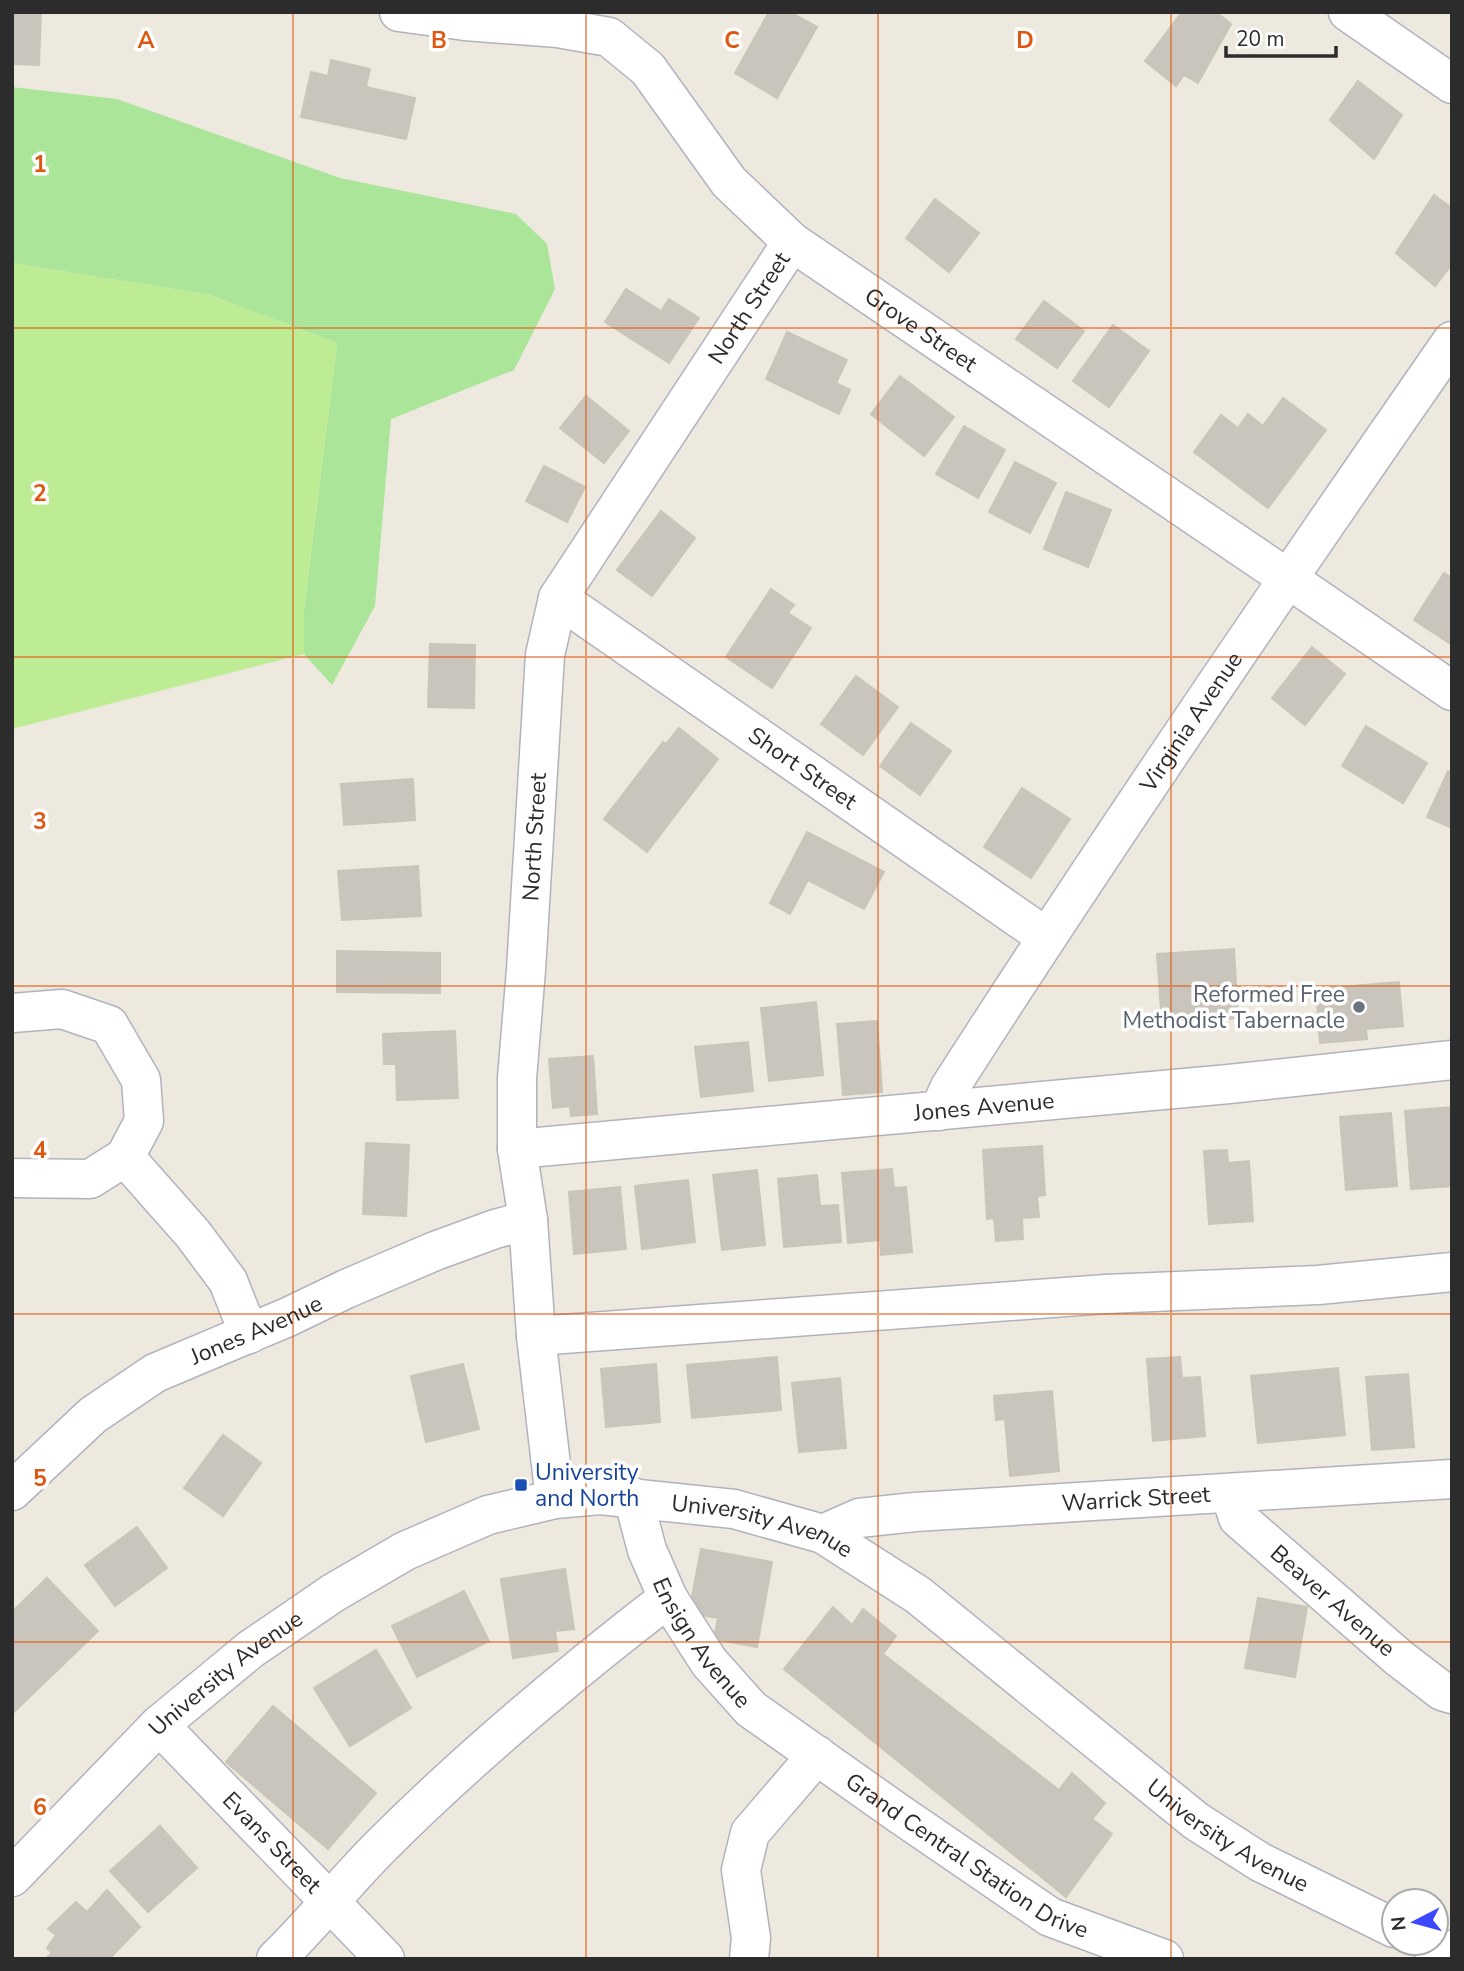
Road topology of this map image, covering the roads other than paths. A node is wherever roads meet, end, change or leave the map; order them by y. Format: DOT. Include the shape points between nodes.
graph roads {
  1 [pos="399,12"];
  2 [pos="1348,12"];
  3 [pos="613,25"];
  4 [pos="1452,84"];
  5 [pos="792,242"];
  6 [pos="1452,341"];
  7 [pos="1287,578"];
  8 [pos="558,598"];
  9 [pos="1452,691"];
  10 [pos="1046,937"];
  11 [pos="12,1013"];
  12 [pos="1452,1060"];
  13 [pos="939,1111"];
  14 [pos="517,1149"];
  15 [pos="125,1157"];
  16 [pos="12,1178"];
  17 [pos="528,1220"];
  18 [pos="1452,1272"];
  19 [pos="249,1334"];
  20 [pos="536,1336"];
  21 [pos="1452,1479"];
  22 [pos="12,1491"];
  23 [pos="1230,1493"];
  24 [pos="633,1497"];
  25 [pos="555,1499"];
  26 [pos="823,1534"];
  27 [pos="668,1598"];
  28 [pos="1452,1694"];
  29 [pos="159,1725"];
  30 [pos="817,1755"];
  31 [pos="12,1877"];
  32 [pos="328,1902"];
  33 [pos="1380,1921"];
  34 [pos="276,1959"];
  35 [pos="385,1959"];
  36 [pos="749,1959"];
  37 [pos="1164,1959"];
  1 -- 3 [label="street, Grove Street" via="558,28"];
  2 -- 4 [label="street"];
  3 -- 5 [label="street, Grove Street" via="729,182"];
  5 -- 7 [label="street, Grove Street"];
  5 -- 8 [label="street, North Street"];
  6 -- 7 [label="street, Virginia Avenue"];
  7 -- 9 [label="street, Grove Street"];
  7 -- 10 [label="street, Virginia Avenue"];
  8 -- 10 [label="street, Short Street"];
  8 -- 14 [label="street, North Street" via="545,655 517,1078"];
  10 -- 13 [label="street, Virginia Avenue"];
  11 -- 15 [label="street" via="62,1009 109,1025 141,1080 144,1121"];
  12 -- 13 [label="street, Jones Avenue"];
  13 -- 14 [label="street, Jones Avenue"];
  14 -- 17 [label="street, North Street"];
  15 -- 16 [label="street" via="90,1179"];
  15 -- 19 [label="street" via="229,1280"];
  17 -- 19 [label="street, Jones Avenue" via="435,1251"];
  17 -- 20 [label="street, North Street"];
  18 -- 20 [label="street" via="1318,1285 1107,1294"];
  19 -- 22 [label="street, Jones Avenue" via="155,1373 93,1415"];
  20 -- 25 [label="street, North Street"];
  21 -- 23 [label="street, Warrick Street"];
  23 -- 26 [label="street, Warrick Street" via="915,1512 859,1518"];
  23 -- 28 [label="street, Beaver Avenue" via="1238,1518 1399,1658"];
  24 -- 25 [label="street, University Avenue"];
  24 -- 26 [label="street, University Avenue" via="734,1509"];
  24 -- 27 [label="street, Ensign Avenue" via="647,1550"];
  25 -- 29 [label="street, University Avenue" via="488,1515 405,1550 250,1649"];
  26 -- 33 [label="street, University Avenue" via="918,1595 1196,1821 1260,1862"];
  27 -- 30 [label="street, Ensign Avenue" via="709,1662 751,1709"];
  27 -- 32 [label="street" via="581,1665 441,1788"];
  29 -- 31 [label="street, University Avenue"];
  29 -- 32 [label="street, Evans Street"];
  30 -- 36 [label="street" via="750,1833 741,1870 751,1938"];
  30 -- 37 [label="street, Grand Central Station Drive" via="1050,1917"];
  32 -- 34 [label="street"];
  32 -- 35 [label="street, Evans Street"];
}
